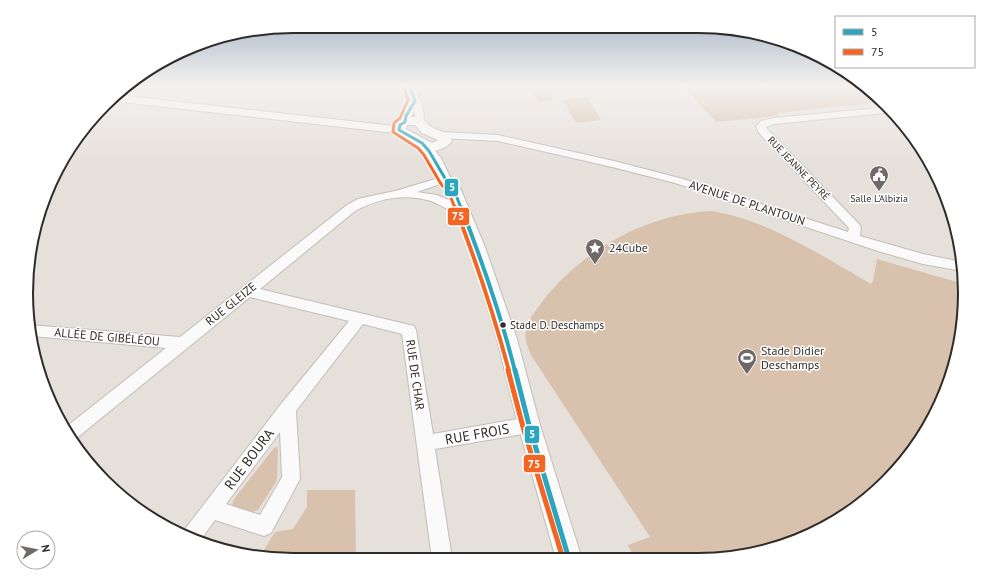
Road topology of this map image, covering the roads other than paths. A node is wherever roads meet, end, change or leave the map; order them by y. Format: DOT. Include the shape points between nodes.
graph roads {
  1 [pos="253,113"];
  2 [pos="408,113"];
  3 [pos="419,113"];
  4 [pos="856,113"];
  5 [pos="419,122"];
  6 [pos="402,125"];
  7 [pos="441,141"];
  8 [pos="424,146"];
  9 [pos="449,185"];
  10 [pos="402,193"];
  11 [pos="433,198"];
  12 [pos="462,210"];
  13 [pos="853,239"];
  14 [pos="956,266"];
  15 [pos="248,291"];
  16 [pos="360,318"];
  17 [pos="36,330"];
  18 [pos="183,343"];
  19 [pos="286,408"];
  20 [pos="529,425"];
  21 [pos="73,431"];
  22 [pos="425,443"];
  23 [pos="211,509"];
  24 [pos="193,533"];
  25 [pos="441,553"];
  26 [pos="568,553"];
  1 -- 6 [label="main road" via="350,124"];
  2 -- 6 [label="street"];
  3 -- 5 [label="street"];
  4 -- 13 [label="street, RUE JEANNE PEYRÉ" via="774,121 761,126 851,222 855,227"];
  5 -- 6 [label="main road"];
  5 -- 7 [label="main road"];
  6 -- 8 [label="main road"];
  7 -- 8 [label="main road" via="433,147"];
  7 -- 9 [label="main road" via="443,162 454,184"];
  7 -- 13 [label="street, AVENUE DE PLANTOUN" via="471,140 529,146 614,164 679,180"];
  8 -- 9 [label="main road"];
  9 -- 10 [label="street, RUE GLEIZE"];
  9 -- 11 [label="street"];
  9 -- 12 [label="main road"];
  10 -- 11 [label="street, RUE GLEIZE"];
  10 -- 15 [label="street, RUE GLEIZE" via="362,202 351,208"];
  11 -- 12 [label="street, RUE GLEIZE"];
  12 -- 20 [label="main road" via="478,247"];
  13 -- 14 [label="street, AVENUE DE PLANTOUN"];
  15 -- 16 [label="street, RUE DE CHAR"];
  15 -- 18 [label="street, RUE GLEIZE"];
  16 -- 19 [label="street, RUE BOURA"];
  16 -- 22 [label="street, RUE DE CHAR" via="409,330"];
  17 -- 18 [label="street, ALLÉE DE GIBÉLÉOU"];
  18 -- 21 [label="street, RUE GLEIZE"];
  19 -- 23 [label="street, RUE BOURA"];
  19 -- 23 [label="street, RUE BOURA" via="292,479 264,526"];
  20 -- 22 [label="street, RUE FROIS"];
  20 -- 26 [label="main road"];
  22 -- 25 [label="street, RUE DE CHAR"];
  23 -- 24 [label="street, RUE BOURA"];
}
